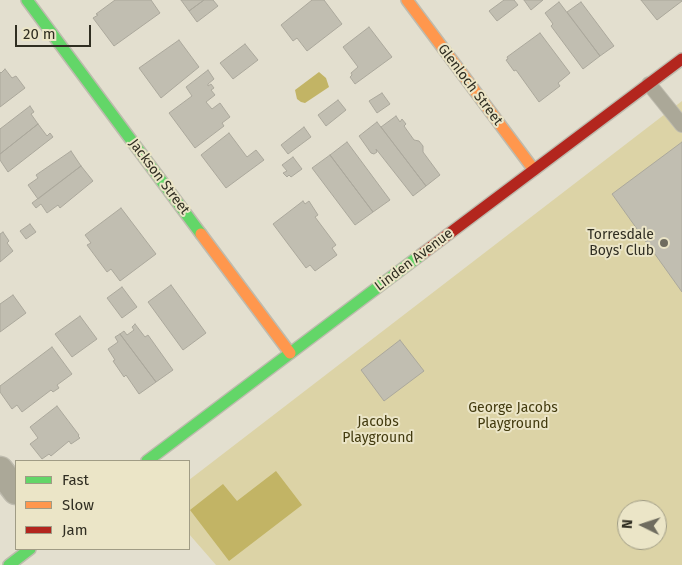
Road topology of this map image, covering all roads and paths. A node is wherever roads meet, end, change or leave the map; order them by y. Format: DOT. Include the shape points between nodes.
graph roads {
  1 [pos="27,0"];
  2 [pos="407,0"];
  3 [pos="682,59"];
  4 [pos="649,84"];
  5 [pos="682,125"];
  6 [pos="534,170"];
  7 [pos="290,353"];
  8 [pos="148,460"];
  9 [pos="0,470"];
  10 [pos="15,490"];
  11 [pos="29,550"];
  12 [pos="9,565"];
  1 -- 7 [label="street, Jackson Street"];
  2 -- 6 [label="street, Glenloch Street"];
  3 -- 4 [label="street, Linden Avenue"];
  4 -- 5 [label="lane"];
  4 -- 6 [label="street, Linden Avenue"];
  6 -- 7 [label="street, Linden Avenue"];
  7 -- 8 [label="street, Linden Avenue"];
  9 -- 10 [label="street"];
  11 -- 12 [label="street"];
}
